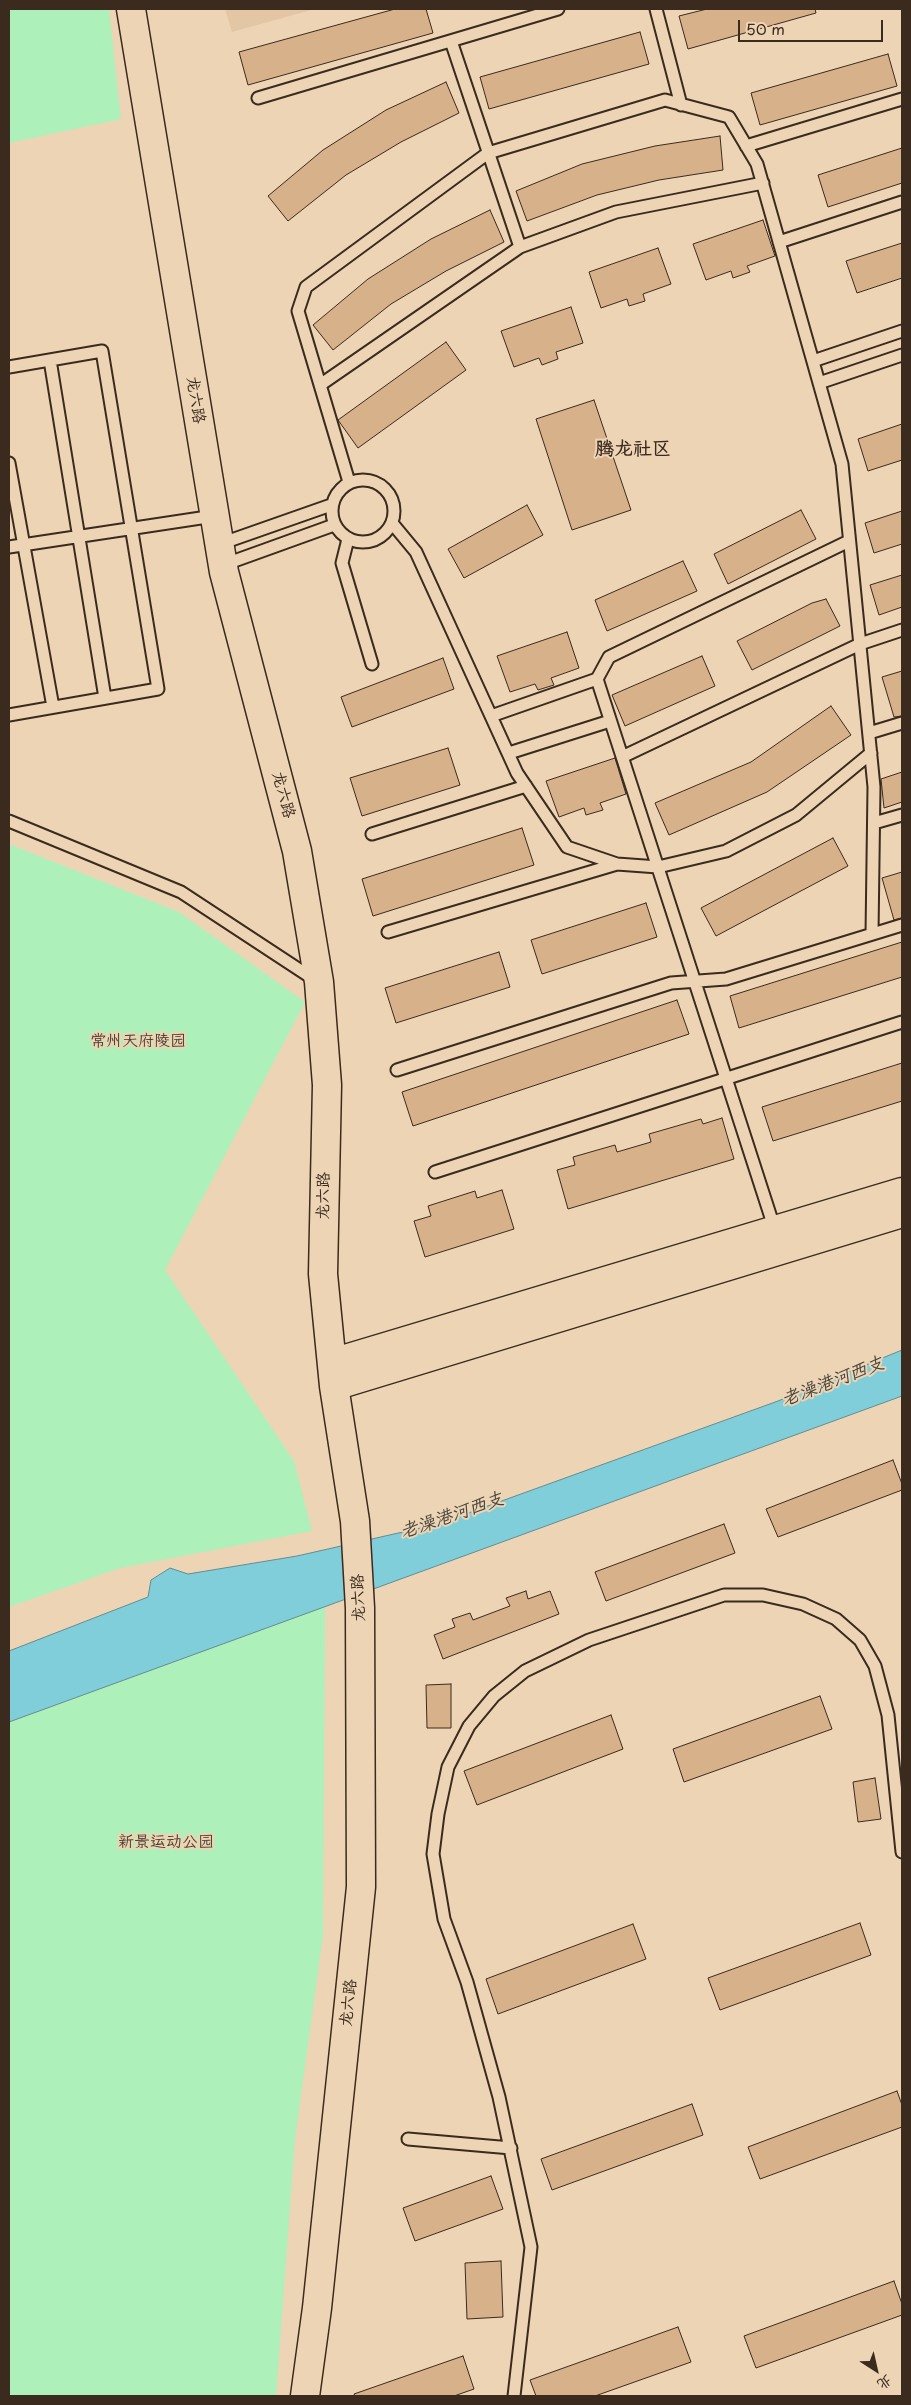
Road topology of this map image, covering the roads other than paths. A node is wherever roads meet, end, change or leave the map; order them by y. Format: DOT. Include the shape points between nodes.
graph roads {
  1 [pos="132,9"];
  2 [pos="558,9"];
  3 [pos="656,9"];
  4 [pos="451,41"];
  5 [pos="258,98"];
  6 [pos="902,99"];
  7 [pos="681,104"];
  8 [pos="746,146"];
  9 [pos="488,153"];
  10 [pos="763,183"];
  11 [pos="902,202"];
  12 [pos="779,242"];
  13 [pos="520,247"];
  14 [pos="902,331"];
  15 [pos="902,355"];
  16 [pos="50,360"];
  17 [pos="813,361"];
  18 [pos="9,366"];
  19 [pos="819,383"];
  20 [pos="320,385"];
  21 [pos="9,463"];
  22 [pos="349,482"];
  23 [pos="332,505"];
  24 [pos="214,516"];
  25 [pos="392,523"];
  26 [pos="334,525"];
  27 [pos="132,528"];
  28 [pos="79,536"];
  29 [pos="348,539"];
  30 [pos="849,541"];
  31 [pos="24,544"];
  32 [pos="9,547"];
  33 [pos="221,555"];
  34 [pos="902,630"];
  35 [pos="860,644"];
  36 [pos="372,664"];
  37 [pos="597,679"];
  38 [pos="105,698"];
  39 [pos="53,707"];
  40 [pos="9,715"];
  41 [pos="491,716"];
  42 [pos="610,722"];
  43 [pos="902,723"];
  44 [pos="869,733"];
  45 [pos="508,753"];
  46 [pos="871,753"];
  47 [pos="622,757"];
  48 [pos="526,786"];
  49 [pos="902,815"];
  50 [pos="9,821"];
  51 [pos="874,823"];
  52 [pos="372,834"];
  53 [pos="617,864"];
  54 [pos="658,868"];
  55 [pos="902,925"];
  56 [pos="388,932"];
  57 [pos="872,934"];
  58 [pos="694,981"];
  59 [pos="319,982"];
  60 [pos="902,1022"];
  61 [pos="397,1070"];
  62 [pos="726,1079"];
  63 [pos="435,1172"];
  64 [pos="902,1192"];
  65 [pos="902,1214"];
  66 [pos="775,1230"];
  67 [pos="333,1375"];
  68 [pos="902,1852"];
  69 [pos="408,2139"];
  70 [pos="511,2148"];
  71 [pos="304,2396"];
  72 [pos="514,2396"];
  1 -- 24 [label="street, 龙六路"];
  2 -- 4 [label="lane"];
  3 -- 7 [label="lane"];
  4 -- 5 [label="lane"];
  4 -- 9 [label="lane"];
  6 -- 8 [label="lane"];
  7 -- 8 [label="lane" via="729,117"];
  7 -- 9 [label="lane" via="664,100"];
  8 -- 10 [label="lane"];
  9 -- 13 [label="lane"];
  9 -- 20 [label="lane" via="306,287 298,310"];
  10 -- 12 [label="lane"];
  10 -- 13 [label="lane" via="616,212"];
  11 -- 12 [label="lane"];
  12 -- 17 [label="lane"];
  13 -- 20 [label="lane"];
  14 -- 17 [label="lane"];
  15 -- 19 [label="lane"];
  16 -- 18 [label="lane"];
  16 -- 27 [label="lane" via="102,351"];
  16 -- 28 [label="lane"];
  17 -- 19 [label="lane"];
  19 -- 30 [label="lane" via="842,464"];
  20 -- 22 [label="lane"];
  21 -- 31 [label="lane"];
  22 -- 23 [label="lane" via="335,496"];
  22 -- 25 [label="lane" via="370,480 384,488 393,502"];
  23 -- 26 [label="lane"];
  23 -- 33 [label="lane"];
  24 -- 27 [label="lane"];
  24 -- 33 [label="street, 龙六路"];
  25 -- 29 [label="lane" via="377,538 358,542"];
  25 -- 41 [label="lane" via="416,552"];
  26 -- 29 [label="lane"];
  26 -- 33 [label="lane"];
  27 -- 28 [label="lane"];
  27 -- 38 [label="lane" via="158,689"];
  28 -- 31 [label="lane"];
  28 -- 38 [label="lane"];
  29 -- 36 [label="lane" via="342,564"];
  30 -- 35 [label="lane"];
  30 -- 37 [label="lane" via="609,657"];
  31 -- 32 [label="lane"];
  31 -- 39 [label="lane"];
  33 -- 59 [label="street, 龙六路" via="298,851"];
  34 -- 35 [label="lane"];
  35 -- 44 [label="lane"];
  35 -- 47 [label="lane"];
  37 -- 41 [label="lane"];
  37 -- 42 [label="lane"];
  38 -- 39 [label="lane"];
  39 -- 40 [label="lane"];
  41 -- 45 [label="lane"];
  42 -- 45 [label="lane"];
  42 -- 47 [label="lane"];
  43 -- 44 [label="lane"];
  44 -- 46 [label="lane"];
  45 -- 48 [label="lane"];
  46 -- 51 [label="lane"];
  46 -- 54 [label="lane" via="796,815 726,851"];
  47 -- 54 [label="lane"];
  48 -- 52 [label="lane"];
  48 -- 53 [label="lane" via="568,846"];
  49 -- 51 [label="lane"];
  50 -- 59 [label="lane" via="181,892"];
  51 -- 57 [label="lane"];
  53 -- 54 [label="lane"];
  53 -- 56 [label="lane"];
  54 -- 58 [label="lane"];
  55 -- 57 [label="lane"];
  57 -- 58 [label="lane" via="726,979"];
  58 -- 61 [label="lane" via="671,982"];
  58 -- 62 [label="lane"];
  59 -- 67 [label="street, 龙六路" via="327,1085 323,1274"];
  60 -- 62 [label="lane"];
  62 -- 63 [label="lane"];
  62 -- 66 [label="lane"];
  64 -- 66 [label="street"];
  65 -- 67 [label="street"];
  66 -- 67 [label="street"];
  67 -- 71 [label="street, 龙六路" via="355,1521 360,1608 361,1887 318,2308"];
  68 -- 70 [label="lane" via="888,1715 875,1666 860,1640 836,1619 803,1604 763,1594 724,1595 589,1640 525,1671 494,1696 469,1726 448,1767 433,1854 444,1919 486,2046"];
  69 -- 70 [label="lane"];
  70 -- 72 [label="lane" via="531,2247"];
}
